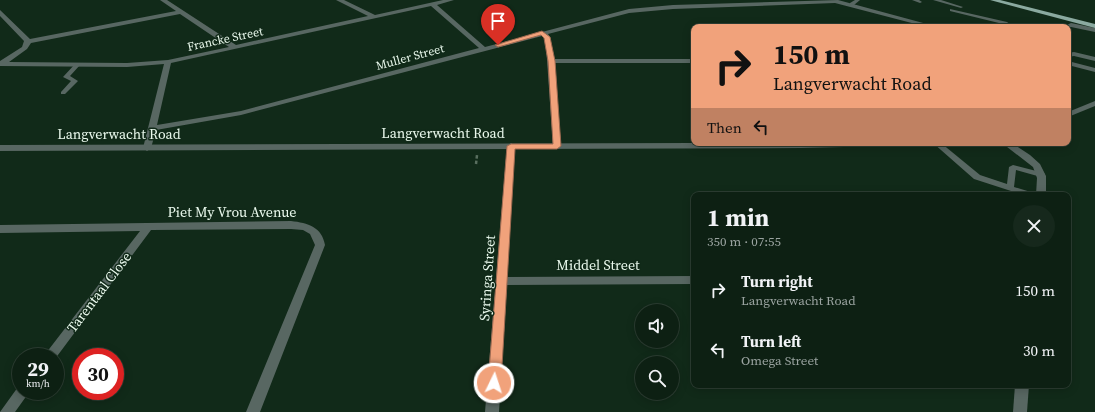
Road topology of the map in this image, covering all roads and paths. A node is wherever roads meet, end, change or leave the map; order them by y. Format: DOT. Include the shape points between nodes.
graph roads {
  1 [pos="163,0"];
  2 [pos="339,0"];
  3 [pos="451,0"];
  4 [pos="659,0"];
  5 [pos="914,0"];
  6 [pos="935,0"];
  7 [pos="992,0"];
  8 [pos="1005,0"];
  9 [pos="855,2"];
  10 [pos="920,2"];
  11 [pos="432,4"];
  12 [pos="673,7"];
  13 [pos="952,10"];
  14 [pos="980,11"];
  15 [pos="0,12"];
  16 [pos="181,12"];
  17 [pos="374,17"];
  18 [pos="1095,22"];
  19 [pos="925,24"];
  20 [pos="1006,24"];
  21 [pos="1071,25"];
  22 [pos="1095,26"];
  23 [pos="1095,30"];
  24 [pos="542,33"];
  25 [pos="28,41"];
  26 [pos="236,48"];
  27 [pos="484,49"];
  28 [pos="1071,54"];
  29 [pos="1095,59"];
  30 [pos="551,61"];
  31 [pos="691,61"];
  32 [pos="168,62"];
  33 [pos="0,64"];
  34 [pos="78,64"];
  35 [pos="1071,64"];
  36 [pos="1095,70"];
  37 [pos="63,93"];
  38 [pos="1095,103"];
  39 [pos="1071,113"];
  40 [pos="153,128"];
  41 [pos="691,145"];
  42 [pos="511,146"];
  43 [pos="557,146"];
  44 [pos="941,146"];
  45 [pos="1010,146"];
  46 [pos="0,148"];
  47 [pos="147,148"];
  48 [pos="478,151"];
  49 [pos="476,164"];
  50 [pos="1041,175"];
  51 [pos="1010,188"];
  52 [pos="1022,192"];
  53 [pos="1041,192"];
  54 [pos="148,227"];
  55 [pos="0,229"];
  56 [pos="691,280"];
  57 [pos="502,281"];
  58 [pos="56,348"];
  59 [pos="1022,388"];
  60 [pos="16,400"];
  61 [pos="6,412"];
  62 [pos="253,412"];
  63 [pos="492,412"];
  64 [pos="1020,412"];
  1 -- 16 [label="street"];
  2 -- 17 [label="street"];
  3 -- 11 [label="street, Francke Street"];
  4 -- 12 [label="street"];
  5 -- 10 [label="lane"];
  6 -- 14 [label="lane"];
  7 -- 22 [label="main road"];
  8 -- 18 [label="main road"];
  9 -- 12 [label="street, Muller Street" via="826,0"];
  9 -- 19 [label="street, Muller Street"];
  11 -- 17 [label="street, Francke Street"];
  11 -- 27 [label="street"];
  12 -- 24 [label="street, Muller Street" via="628,11"];
  13 -- 20 [label="lane"];
  15 -- 25 [label="street"];
  16 -- 25 [label="street"];
  16 -- 26 [label="street"];
  17 -- 26 [label="street, Francke Street"];
  21 -- 23 [label="lane"];
  24 -- 27 [label="street, Muller Street"];
  24 -- 30 [label="street" via="547,37"];
  25 -- 33 [label="street" via="24,48"];
  26 -- 32 [label="street, Francke Street"];
  27 -- 40 [label="street, Muller Street" via="241,113"];
  28 -- 29 [label="lane"];
  30 -- 31 [label="street"];
  30 -- 43 [label="street"];
  32 -- 34 [label="street, Francke Street" via="127,65"];
  32 -- 40 [label="street"];
  33 -- 34 [label="street, Francke Street"];
  34 -- 37 [label="lane" via="66,77 75,81 74,83"];
  35 -- 36 [label="street"];
  38 -- 39 [label="street"];
  40 -- 47 [label="street"];
  41 -- 43 [label="street, Langverwacht Road"];
  42 -- 43 [label="street, Langverwacht Road"];
  42 -- 47 [label="street, Langverwacht Road"];
  42 -- 57 [label="street, Syringa Street"];
  44 -- 51 [label="lane" via="977,177"];
  45 -- 50 [label="street" via="1039,168"];
  46 -- 47 [label="street, Langverwacht Road"];
  48 -- 49 [label="path"];
  50 -- 51 [label="lane" via="1013,167"];
  50 -- 53 [label="street"];
  51 -- 52 [label="lane"];
  54 -- 55 [label="street, Piet My Vrou Avenue"];
  54 -- 58 [label="street, Tarentaal Close"];
  54 -- 62 [label="street, Piet My Vrou Avenue" via="291,225 312,229 319,238 318,251"];
  56 -- 57 [label="street, Middel Street"];
  57 -- 63 [label="street, Syringa Street"];
  59 -- 64 [label="street"];
  60 -- 61 [label="street"];
}
